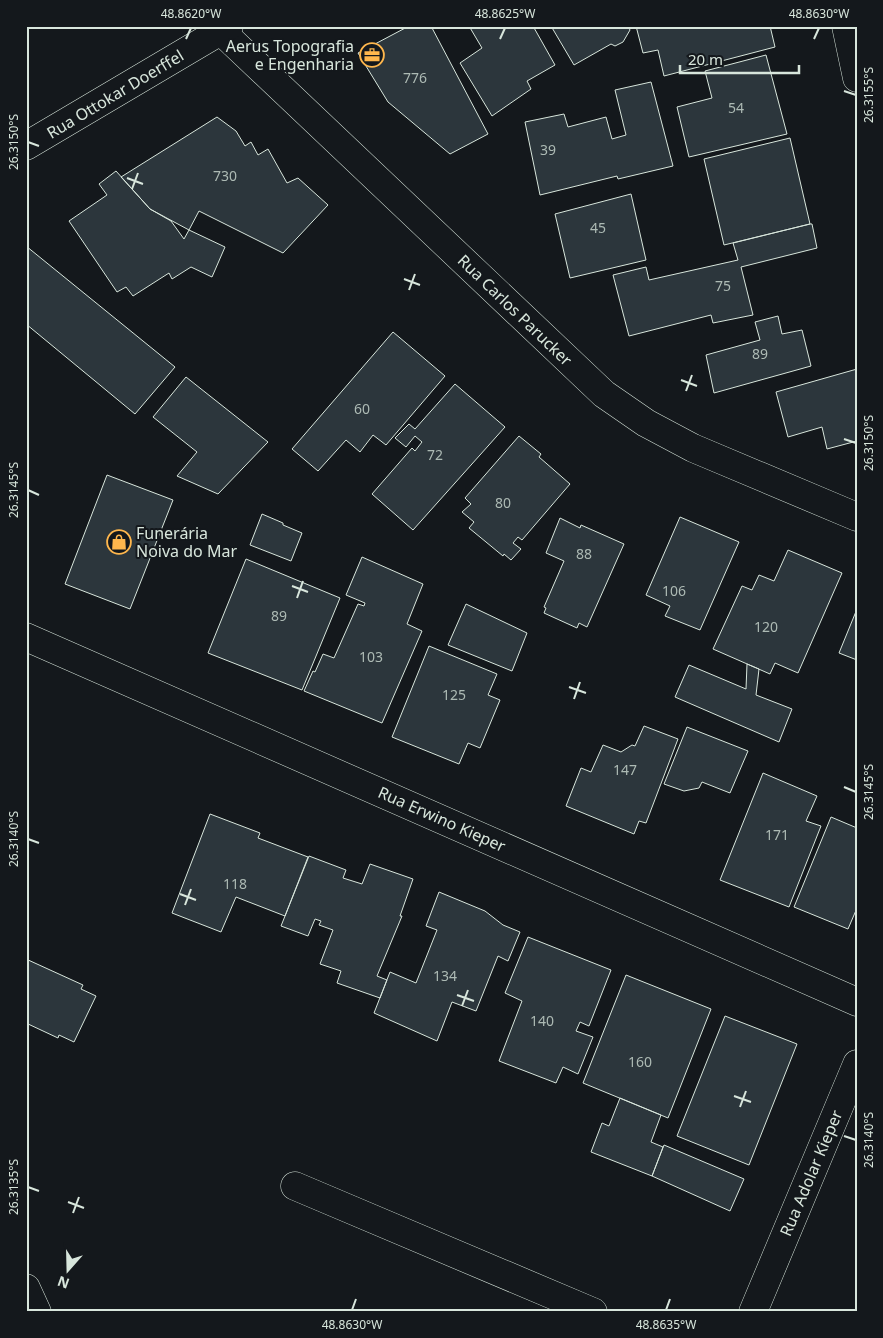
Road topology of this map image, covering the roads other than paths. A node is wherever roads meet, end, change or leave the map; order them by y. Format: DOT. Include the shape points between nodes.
graph roads {
  1 [pos="846,26"];
  2 [pos="225,28"];
  3 [pos="857,78"];
  4 [pos="26,146"];
  5 [pos="857,517"];
  6 [pos="26,637"];
  7 [pos="857,1002"];
  8 [pos="857,1064"];
  9 [pos="294,1186"];
  10 [pos="26,1288"];
  11 [pos="37,1312"];
  12 [pos="592,1312"];
  13 [pos="753,1312"];
  1 -- 3 [label="street"];
  2 -- 4 [label="street, Rua Ottokar Doerffel"];
  2 -- 5 [label="street, Rua Carlos Parucker" via="604,394 646,423 693,448"];
  6 -- 7 [label="street, Rua Erwino Kieper"];
  8 -- 13 [label="street, Rua Adolar Kieper"];
  9 -- 12 [label="street"];
  10 -- 11 [label="street"];
}
